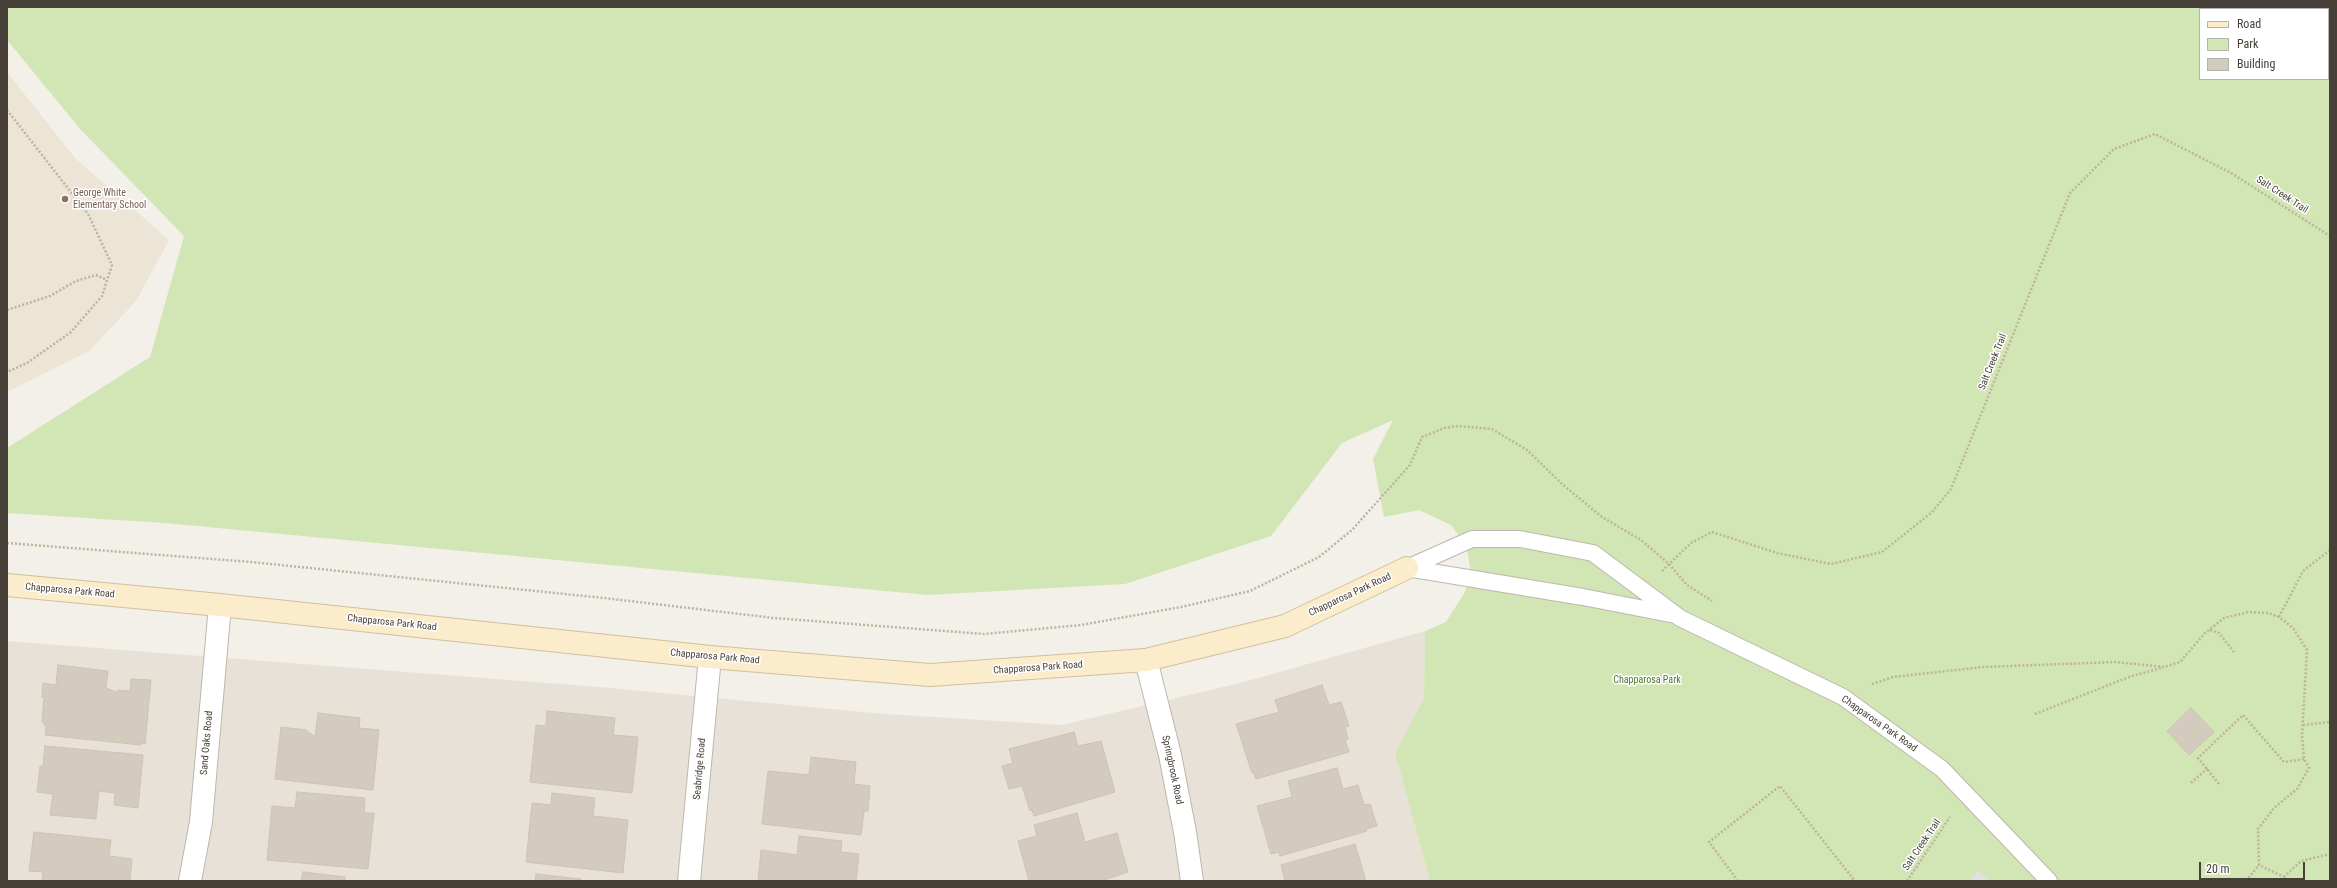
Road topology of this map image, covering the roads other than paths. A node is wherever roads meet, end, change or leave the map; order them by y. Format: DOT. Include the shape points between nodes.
graph roads {
  1 [pos="1408,568"];
  2 [pos="7,585"];
  3 [pos="220,605"];
  4 [pos="1675,615"];
  5 [pos="710,657"];
  6 [pos="1146,660"];
  7 [pos="190,881"];
  8 [pos="689,881"];
  9 [pos="1192,881"];
  10 [pos="2049,881"];
  1 -- 4 [label="lane"];
  1 -- 4 [label="lane" via="1472,539 1520,539 1593,553"];
  1 -- 6 [label="street, Chapparosa Park Road" via="1285,626"];
  2 -- 3 [label="street, Chapparosa Park Road"];
  3 -- 5 [label="street, Chapparosa Park Road"];
  3 -- 7 [label="street, Sand Oaks Road" via="201,822"];
  4 -- 10 [label="lane, Chapparosa Park Road" via="1843,697 1942,769"];
  5 -- 6 [label="street, Chapparosa Park Road" via="930,675"];
  5 -- 8 [label="street, Seabridge Road"];
  6 -- 9 [label="street, Springbrook Road" via="1170,755"];
}
